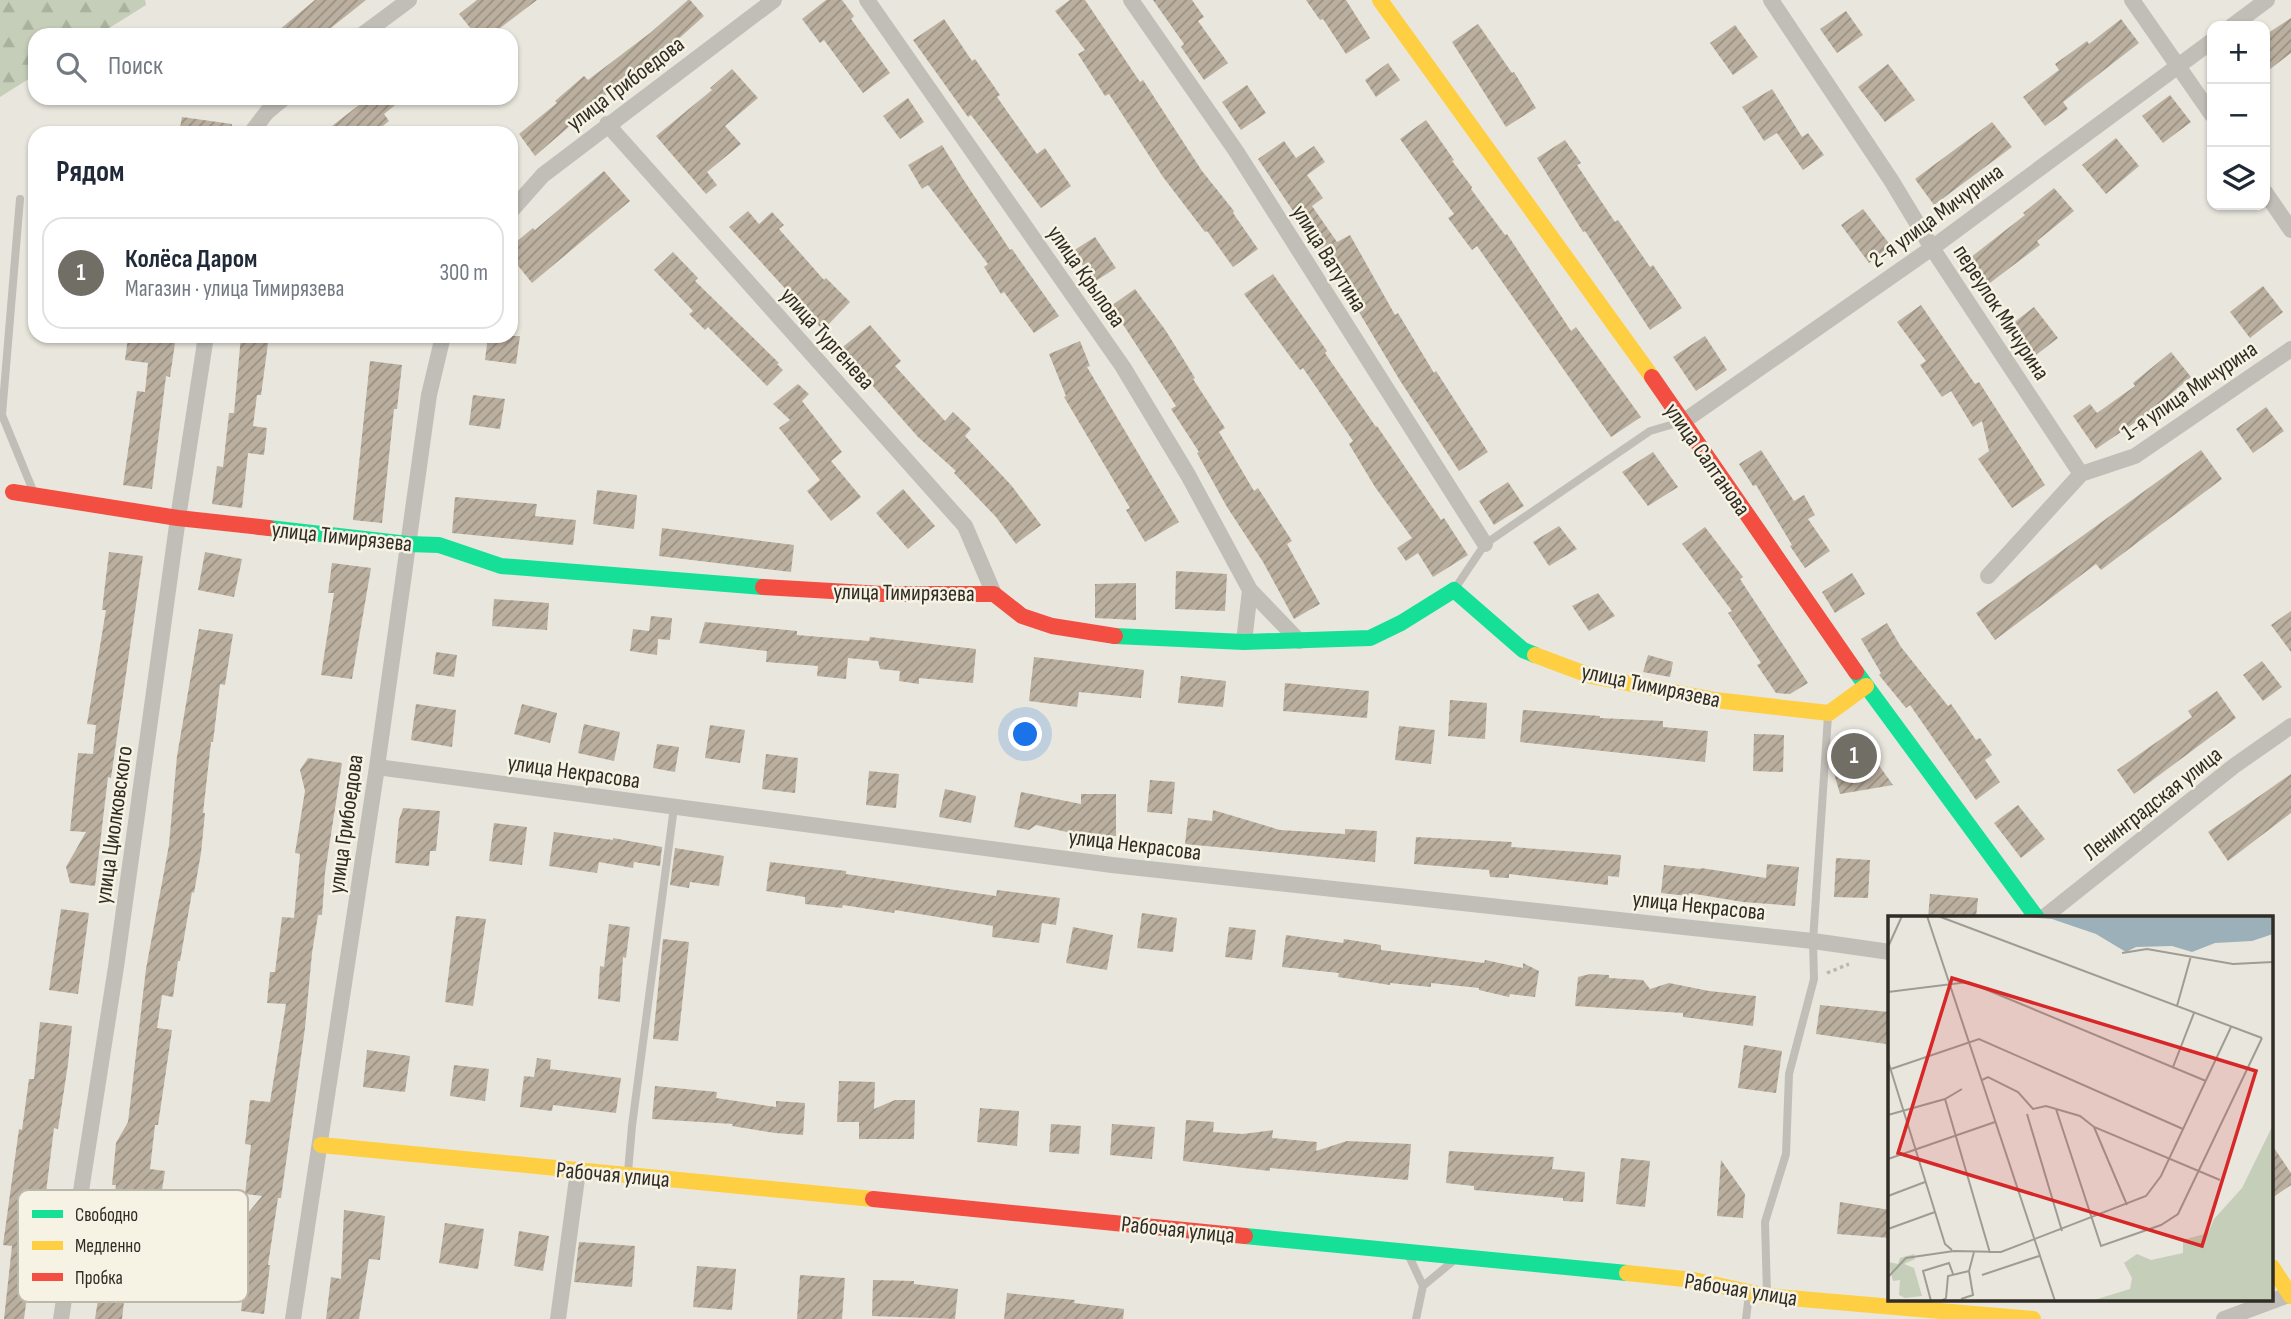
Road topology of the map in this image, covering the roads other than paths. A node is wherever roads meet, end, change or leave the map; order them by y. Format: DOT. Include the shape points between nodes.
graph roads {
  1 [pos="409,0"];
  2 [pos="774,0"];
  3 [pos="867,0"];
  4 [pos="1131,0"];
  5 [pos="1380,0"];
  6 [pos="1771,0"];
  7 [pos="2132,0"];
  8 [pos="2267,0"];
  9 [pos="2239,21"];
  10 [pos="371,28"];
  11 [pos="2207,45"];
  12 [pos="2179,66"];
  13 [pos="276,105"];
  14 [pos="2207,108"];
  15 [pos="607,124"];
  16 [pos="256,126"];
  17 [pos="20,199"];
  18 [pos="2270,199"];
  19 [pos="518,203"];
  20 [pos="2291,230"];
  21 [pos="1932,248"];
  22 [pos="204,343"];
  23 [pos="441,343"];
  24 [pos="2291,349"];
  25 [pos="1684,422"];
  26 [pos="2081,474"];
  27 [pos="13,492"];
  28 [pos="35,495"];
  29 [pos="178,518"];
  30 [pos="408,544"];
  31 [pos="1485,544"];
  32 [pos="1988,576"];
  33 [pos="1250,590"];
  34 [pos="1454,590"];
  35 [pos="994,594"];
  36 [pos="1298,641"];
  37 [pos="1244,642"];
  38 [pos="1866,685"];
  39 [pos="1829,713"];
  40 [pos="2291,726"];
  41 [pos="377,767"];
  42 [pos="674,807"];
  43 [pos="2036,916"];
  44 [pos="2046,916"];
  45 [pos="1813,941"];
  46 [pos="1888,951"];
  47 [pos="321,1145"];
  48 [pos="578,1171"];
  49 [pos="627,1175"];
  50 [pos="81,1190"];
  51 [pos="1406,1251"];
  52 [pos="1457,1258"];
  53 [pos="2274,1270"];
  54 [pos="1423,1286"];
  55 [pos="1749,1294"];
  56 [pos="2291,1295"];
  57 [pos="1767,1296"];
  58 [pos="2274,1301"];
  59 [pos="2271,1302"];
  60 [pos="293,1319"];
  61 [pos="558,1319"];
  62 [pos="1416,1319"];
  63 [pos="1746,1319"];
  64 [pos="2034,1319"];
  65 [pos="2224,1319"];
  1 -- 10 [label="street"];
  2 -- 15 [label="street, улица Грибоедова"];
  3 -- 33 [label="street, улица Крылова" via="1123,367"];
  4 -- 31 [label="street, улица Ватутина" via="1236,151"];
  5 -- 25 [label="street, улица Салтанова"];
  6 -- 21 [label="street, переулок Мичурина"];
  7 -- 12 [label="street"];
  8 -- 9 [label="street"];
  11 -- 12 [label="street, 2-я улица Мичурина"];
  12 -- 14 [label="street"];
  12 -- 21 [label="street, 2-я улица Мичурина"];
  13 -- 16 [label="street"];
  15 -- 19 [label="street, улица Грибоедова" via="543,175"];
  15 -- 35 [label="street, улица Тургенева" via="965,526"];
  17 -- 28 [label="lane" via="2,415"];
  18 -- 20 [label="street"];
  21 -- 25 [label="street, 2-я улица Мичурина"];
  21 -- 26 [label="street, переулок Мичурина"];
  22 -- 29 [label="street, улица Циолковского"];
  23 -- 30 [label="street, улица Грибоедова" via="429,395"];
  24 -- 26 [label="street, 1-я улица Мичурина" via="2135,456"];
  25 -- 31 [label="lane" via="1650,430"];
  25 -- 38 [label="street, улица Салтанова"];
  26 -- 32 [label="street, 1-я улица Мичурина"];
  27 -- 28 [label="street, улица Тимирязева"];
  28 -- 29 [label="street, улица Тимирязева"];
  29 -- 30 [label="street, улица Тимирязева"];
  29 -- 50 [label="street, улица Циолковского"];
  30 -- 35 [label="street, улица Тимирязева" via="439,545 501,566 883,594"];
  30 -- 41 [label="street, улица Грибоедова"];
  31 -- 34 [label="lane"];
  33 -- 36 [label="street, улица Крылова"];
  33 -- 37 [label="street"];
  34 -- 36 [label="street, улица Тимирязева" via="1370,638"];
  34 -- 39 [label="street, улица Тимирязева" via="1523,650 1591,676 1715,700"];
  35 -- 37 [label="street, улица Тимирязева" via="1022,616 1052,626 1118,636"];
  36 -- 37 [label="street, улица Тимирязева"];
  38 -- 39 [label="street"];
  38 -- 43 [label="street, улица Салтанова"];
  39 -- 45 [label="lane"];
  40 -- 44 [label="street, Ленинградская улица"];
  41 -- 42 [label="street, улица Некрасова"];
  41 -- 47 [label="street, улица Грибоедова"];
  42 -- 45 [label="street, улица Некрасова" via="1112,865"];
  42 -- 49 [label="lane"];
  45 -- 46 [label="street, улица Некрасова"];
  45 -- 57 [label="lane" via="1814,979 1789,1074 1786,1154 1765,1222"];
  47 -- 48 [label="street, Рабочая улица"];
  47 -- 60 [label="street, улица Грибоедова"];
  48 -- 49 [label="street, Рабочая улица"];
  48 -- 61 [label="street"];
  49 -- 51 [label="street, Рабочая улица"];
  51 -- 52 [label="street, Рабочая улица"];
  51 -- 54 [label="lane"];
  52 -- 54 [label="lane"];
  52 -- 55 [label="street, Рабочая улица" via="1694,1280"];
  53 -- 56 [label="street"];
  54 -- 62 [label="lane"];
  55 -- 57 [label="street, Рабочая улица"];
  55 -- 63 [label="lane"];
  56 -- 58 [label="street"];
  57 -- 64 [label="street, Рабочая улица"];
  59 -- 65 [label="street"];
}
